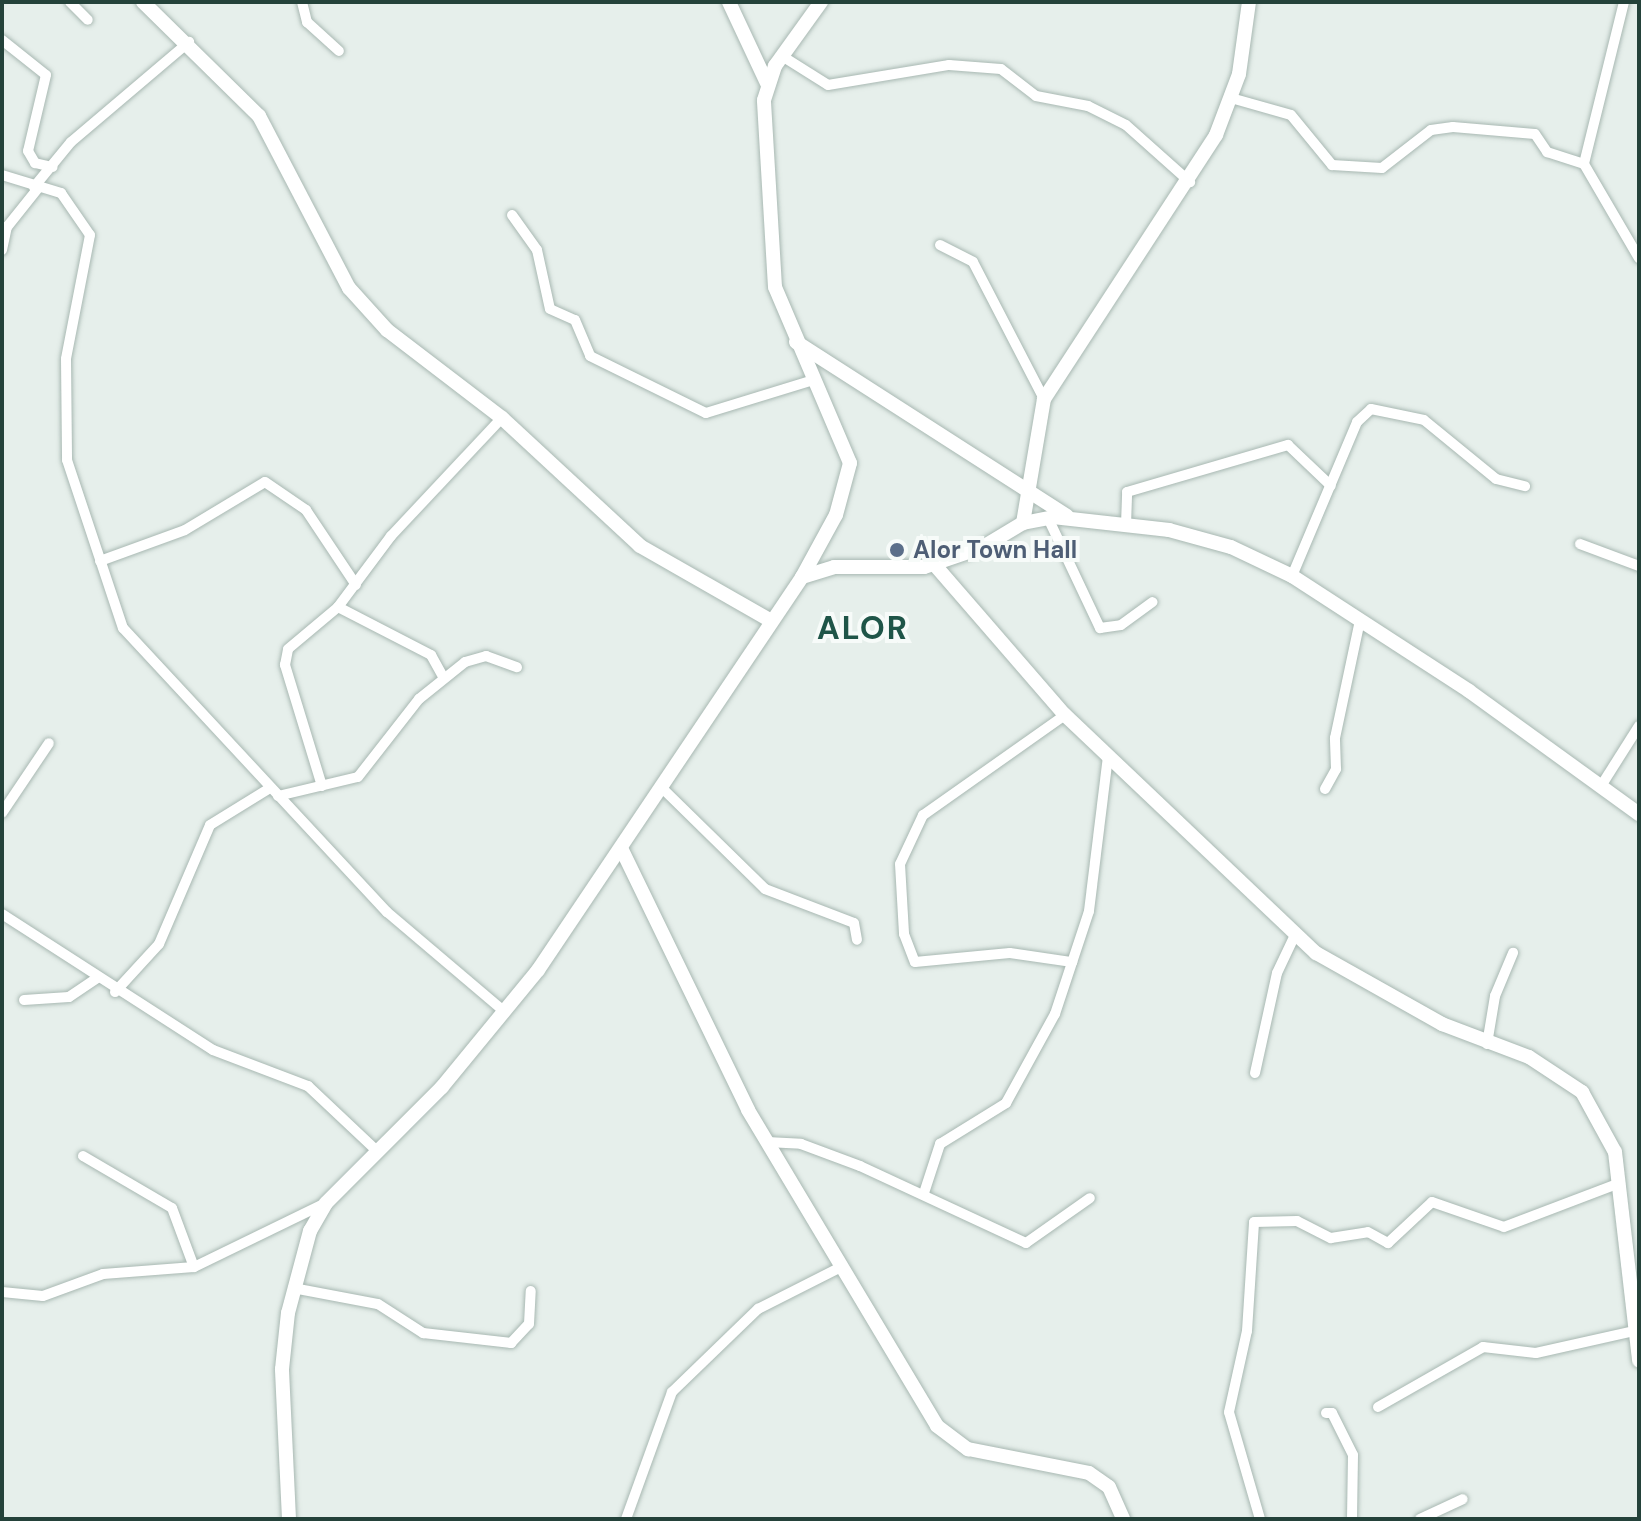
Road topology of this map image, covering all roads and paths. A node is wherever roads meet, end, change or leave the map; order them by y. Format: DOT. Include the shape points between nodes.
graph roads {
  1 [pos="70,2"];
  2 [pos="143,2"];
  3 [pos="302,2"];
  4 [pos="729,2"];
  5 [pos="821,2"];
  6 [pos="1249,2"];
  7 [pos="1624,2"];
  8 [pos="88,20"];
  9 [pos="2,40"];
  10 [pos="189,42"];
  11 [pos="339,51"];
  12 [pos="782,56"];
  13 [pos="767,83"];
  14 [pos="1231,98"];
  15 [pos="1584,164"];
  16 [pos="51,170"];
  17 [pos="2,175"];
  18 [pos="1190,182"];
  19 [pos="37,187"];
  20 [pos="61,193"];
  21 [pos="512,215"];
  22 [pos="940,245"];
  23 [pos="2,250"];
  24 [pos="1639,258"];
  25 [pos="811,370"];
  26 [pos="1044,399"];
  27 [pos="502,418"];
  28 [pos="1331,486"];
  29 [pos="1525,486"];
  30 [pos="1028,487"];
  31 [pos="1048,518"];
  32 [pos="1073,519"];
  33 [pos="1023,523"];
  34 [pos="1126,525"];
  35 [pos="1580,544"];
  36 [pos="100,561"];
  37 [pos="934,564"];
  38 [pos="1639,566"];
  39 [pos="1292,576"];
  40 [pos="802,577"];
  41 [pos="356,585"];
  42 [pos="1153,602"];
  43 [pos="338,607"];
  44 [pos="768,619"];
  45 [pos="1360,620"];
  46 [pos="517,667"];
  47 [pos="443,677"];
  48 [pos="1065,715"];
  49 [pos="1639,726"];
  50 [pos="49,743"];
  51 [pos="1108,757"];
  52 [pos="322,786"];
  53 [pos="660,786"];
  54 [pos="1601,786"];
  55 [pos="270,788"];
  56 [pos="1325,789"];
  57 [pos="278,796"];
  58 [pos="2,813"];
  59 [pos="1639,814"];
  60 [pos="621,848"];
  61 [pos="2,914"];
  62 [pos="1295,935"];
  63 [pos="857,940"];
  64 [pos="1513,953"];
  65 [pos="1072,962"];
  66 [pos="97,978"];
  67 [pos="115,992"];
  68 [pos="24,1000"];
  69 [pos="505,1012"];
  70 [pos="1487,1044"];
  71 [pos="1255,1073"];
  72 [pos="767,1142"];
  73 [pos="377,1151"];
  74 [pos="83,1156"];
  75 [pos="1620,1183"];
  76 [pos="924,1193"];
  77 [pos="1090,1198"];
  78 [pos="326,1203"];
  79 [pos="194,1267"];
  80 [pos="841,1267"];
  81 [pos="293,1288"];
  82 [pos="531,1291"];
  83 [pos="2,1292"];
  84 [pos="1634,1331"];
  85 [pos="1639,1357"];
  86 [pos="1378,1407"];
  87 [pos="1326,1413"];
  88 [pos="1463,1499"];
  89 [pos="289,1519"];
  90 [pos="626,1519"];
  91 [pos="1123,1519"];
  92 [pos="1260,1519"];
  93 [pos="1352,1519"];
  94 [pos="1420,1519"];
  1 -- 8 [label="street"];
  2 -- 10 [label="main road"];
  3 -- 11 [label="street" via="307,22"];
  4 -- 13 [label="main road"];
  5 -- 12 [label="main road"];
  6 -- 14 [label="main road"];
  7 -- 15 [label="street"];
  9 -- 16 [label="street" via="46,75 28,151 35,163"];
  10 -- 16 [label="street" via="82,131"];
  10 -- 27 [label="main road" via="276,140 360,302"];
  12 -- 13 [label="main road"];
  12 -- 18 [label="street" via="828,85 949,65 1001,69 1036,96 1088,106 1126,125"];
  13 -- 25 [label="main road" via="767,245 790,336"];
  14 -- 15 [label="street" via="1291,115 1332,165 1382,168 1431,130 1453,127 1535,134 1551,154"];
  14 -- 18 [label="main road"];
  15 -- 24 [label="street"];
  16 -- 19 [label="street"];
  16 -- 20 [label="street"];
  17 -- 19 [label="street"];
  18 -- 26 [label="main road"];
  19 -- 20 [label="street"];
  19 -- 23 [label="street" via="7,227"];
  20 -- 36 [label="street" via="90,235 66,359 67,460"];
  21 -- 25 [label="street" via="537,250 550,309 575,320 590,356 706,413"];
  22 -- 26 [label="street" via="973,262"];
  25 -- 30 [label="main road"];
  25 -- 40 [label="main road" via="850,463 836,515"];
  26 -- 30 [label="main road"];
  27 -- 41 [label="street" via="391,536"];
  27 -- 44 [label="main road" via="640,546"];
  28 -- 29 [label="street" via="1362,414 1388,409 1424,420 1496,479"];
  28 -- 34 [label="street" via="1288,445 1127,492"];
  28 -- 39 [label="street"];
  30 -- 32 [label="main road"];
  30 -- 33 [label="main road"];
  31 -- 32 [label="main road"];
  31 -- 33 [label="main road"];
  31 -- 42 [label="street" via="1100,628 1121,625"];
  32 -- 34 [label="main road"];
  33 -- 37 [label="main road"];
  34 -- 39 [label="main road" via="1197,536"];
  35 -- 38 [label="street"];
  36 -- 41 [label="street" via="185,530 265,482 306,510"];
  36 -- 55 [label="street" via="123,628 143,655"];
  37 -- 40 [label="main road" via="834,567"];
  37 -- 48 [label="main road"];
  39 -- 45 [label="main road"];
  40 -- 44 [label="main road"];
  41 -- 43 [label="street"];
  43 -- 47 [label="street" via="431,655"];
  43 -- 52 [label="street" via="284,658"];
  44 -- 53 [label="main road"];
  45 -- 54 [label="main road"];
  45 -- 56 [label="street" via="1335,738 1336,769"];
  46 -- 47 [label="street" via="486,656"];
  47 -- 52 [label="street" via="366,770"];
  48 -- 51 [label="main road"];
  48 -- 65 [label="street" via="923,815 900,864 904,934 915,962 1010,953"];
  49 -- 54 [label="street"];
  50 -- 58 [label="street"];
  51 -- 62 [label="main road"];
  51 -- 65 [label="street" via="1089,911"];
  52 -- 57 [label="street"];
  53 -- 60 [label="main road"];
  53 -- 63 [label="street" via="765,889 854,923"];
  54 -- 59 [label="main road"];
  55 -- 57 [label="street"];
  55 -- 67 [label="street" via="210,825 159,944"];
  57 -- 69 [label="street" via="387,912"];
  60 -- 69 [label="main road"];
  60 -- 72 [label="main road"];
  61 -- 66 [label="street"];
  62 -- 70 [label="main road" via="1338,969"];
  62 -- 71 [label="street" via="1277,973"];
  64 -- 70 [label="street" via="1495,996"];
  65 -- 76 [label="street" via="1021,1083 1006,1103 940,1144"];
  66 -- 67 [label="street"];
  66 -- 68 [label="street" via="69,997"];
  67 -- 73 [label="street" via="213,1050 308,1086"];
  69 -- 73 [label="main road"];
  70 -- 75 [label="main road" via="1529,1057 1582,1092 1608,1130"];
  72 -- 76 [label="street" via="801,1144"];
  72 -- 80 [label="main road"];
  73 -- 78 [label="main road"];
  74 -- 79 [label="street" via="172,1208"];
  75 -- 84 [label="main road"];
  75 -- 92 [label="street" via="1504,1227 1432,1202 1388,1243 1368,1232 1331,1238 1297,1221 1254,1222 1244,1354 1229,1412"];
  76 -- 77 [label="street" via="1026,1243"];
  78 -- 79 [label="street"];
  78 -- 81 [label="main road"];
  79 -- 83 [label="street" via="103,1274 43,1296"];
  80 -- 90 [label="street" via="758,1309 672,1392"];
  80 -- 91 [label="main road" via="950,1440 1089,1473 1109,1487"];
  81 -- 82 [label="street" via="378,1304 423,1333 511,1343 529,1324"];
  81 -- 89 [label="main road" via="282,1369"];
  84 -- 85 [label="main road"];
  84 -- 86 [label="street" via="1536,1353 1483,1347"];
  87 -- 93 [label="street" via="1353,1455"];
  88 -- 94 [label="street"];
}
